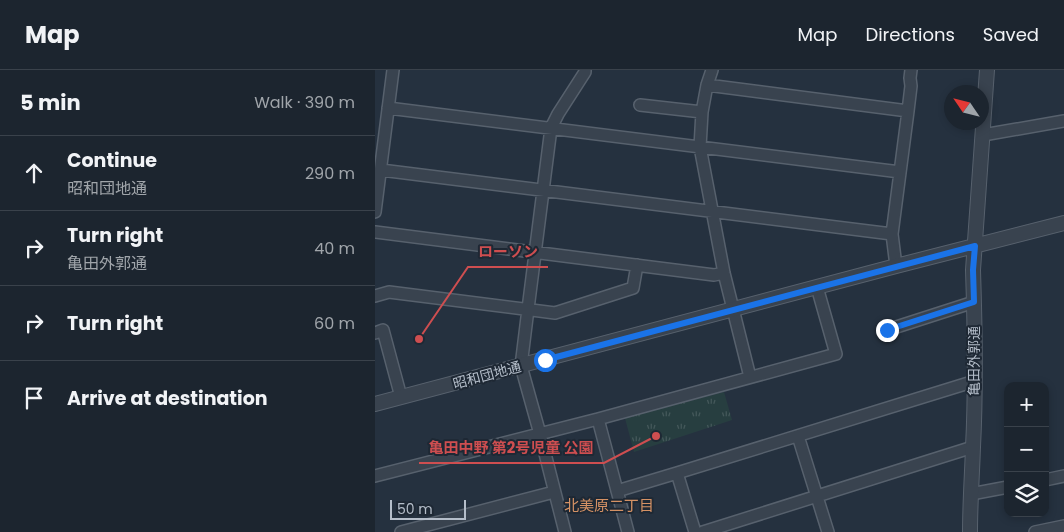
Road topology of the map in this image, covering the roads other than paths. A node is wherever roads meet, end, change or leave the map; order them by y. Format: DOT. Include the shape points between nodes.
graph roads {
  1 [pos="393,70"];
  2 [pos="712,70"];
  3 [pos="911,70"];
  4 [pos="987,70"];
  5 [pos="582,71"];
  6 [pos="707,85"];
  7 [pos="640,105"];
  8 [pos="388,108"];
  9 [pos="909,110"];
  10 [pos="703,112"];
  11 [pos="1064,121"];
  12 [pos="551,128"];
  13 [pos="983,135"];
  14 [pos="701,147"];
  15 [pos="381,170"];
  16 [pos="900,172"];
  17 [pos="543,190"];
  18 [pos="375,212"];
  19 [pos="713,212"];
  20 [pos="1064,223"];
  21 [pos="375,232"];
  22 [pos="892,234"];
  23 [pos="975,246"];
  24 [pos="535,252"];
  25 [pos="637,265"];
  26 [pos="896,266"];
  27 [pos="724,273"];
  28 [pos="817,287"];
  29 [pos="375,296"];
  30 [pos="974,302"];
  31 [pos="527,309"];
  32 [pos="733,310"];
  33 [pos="887,330"];
  34 [pos="375,333"];
  35 [pos="521,366"];
  36 [pos="750,377"];
  37 [pos="975,380"];
  38 [pos="401,397"];
  39 [pos="375,404"];
  40 [pos="598,419"];
  41 [pos="540,434"];
  42 [pos="798,436"];
  43 [pos="973,447"];
  44 [pos="677,473"];
  45 [pos="375,476"];
  46 [pos="1064,476"];
  47 [pos="1049,479"];
  48 [pos="1004,488"];
  49 [pos="617,491"];
  50 [pos="554,492"];
  51 [pos="971,494"];
  52 [pos="817,496"];
  53 [pos="1064,526"];
  54 [pos="401,532"];
  55 [pos="565,532"];
  56 [pos="628,532"];
  57 [pos="695,532"];
  58 [pos="703,532"];
  59 [pos="828,532"];
  60 [pos="969,532"];
  61 [pos="1035,532"];
  1 -- 8 [label="street"];
  2 -- 6 [label="street"];
  3 -- 9 [label="street"];
  4 -- 13 [label="street, 亀田外郭通"];
  5 -- 12 [label="street"];
  6 -- 9 [label="street"];
  6 -- 10 [label="street"];
  7 -- 10 [label="street"];
  8 -- 12 [label="street"];
  8 -- 15 [label="street"];
  9 -- 16 [label="street"];
  10 -- 14 [label="street"];
  11 -- 13 [label="street"];
  12 -- 14 [label="street"];
  12 -- 17 [label="street"];
  13 -- 23 [label="street, 亀田外郭通"];
  14 -- 16 [label="street"];
  14 -- 19 [label="street"];
  15 -- 17 [label="street"];
  15 -- 18 [label="street"];
  16 -- 22 [label="street"];
  17 -- 19 [label="street"];
  17 -- 24 [label="street"];
  19 -- 22 [label="street"];
  19 -- 27 [label="street"];
  20 -- 23 [label="street, 昭和団地通"];
  21 -- 24 [label="street"];
  22 -- 26 [label="street"];
  23 -- 26 [label="street, 昭和団地通"];
  23 -- 30 [label="street, 亀田外郭通"];
  24 -- 25 [label="street"];
  24 -- 31 [label="street"];
  25 -- 27 [label="street" via="714,275"];
  25 -- 31 [label="street" via="633,288 555,313"];
  26 -- 28 [label="street, 昭和団地通"];
  27 -- 32 [label="street"];
  28 -- 32 [label="street, 昭和団地通"];
  28 -- 36 [label="street" via="836,354"];
  29 -- 31 [label="street" via="389,292"];
  30 -- 33 [label="street"];
  30 -- 37 [label="street, 亀田外郭通"];
  31 -- 35 [label="street"];
  32 -- 35 [label="street, 昭和団地通"];
  32 -- 36 [label="street"];
  34 -- 38 [label="street" via="383,330"];
  35 -- 38 [label="street, 昭和団地通"];
  35 -- 41 [label="street"];
  36 -- 40 [label="street"];
  37 -- 42 [label="street"];
  37 -- 43 [label="street, 亀田外郭通"];
  38 -- 39 [label="street, 昭和団地通"];
  40 -- 41 [label="street"];
  40 -- 49 [label="street"];
  41 -- 45 [label="street"];
  41 -- 50 [label="street"];
  42 -- 44 [label="street"];
  42 -- 52 [label="street"];
  43 -- 51 [label="street, 亀田外郭通"];
  43 -- 52 [label="street"];
  44 -- 49 [label="street"];
  44 -- 57 [label="street"];
  46 -- 47 [label="street"];
  48 -- 51 [label="street"];
  49 -- 56 [label="street"];
  50 -- 54 [label="street"];
  50 -- 55 [label="street"];
  51 -- 60 [label="street, 亀田外郭通"];
  52 -- 58 [label="street"];
  52 -- 59 [label="street"];
  53 -- 61 [label="street"];
}
